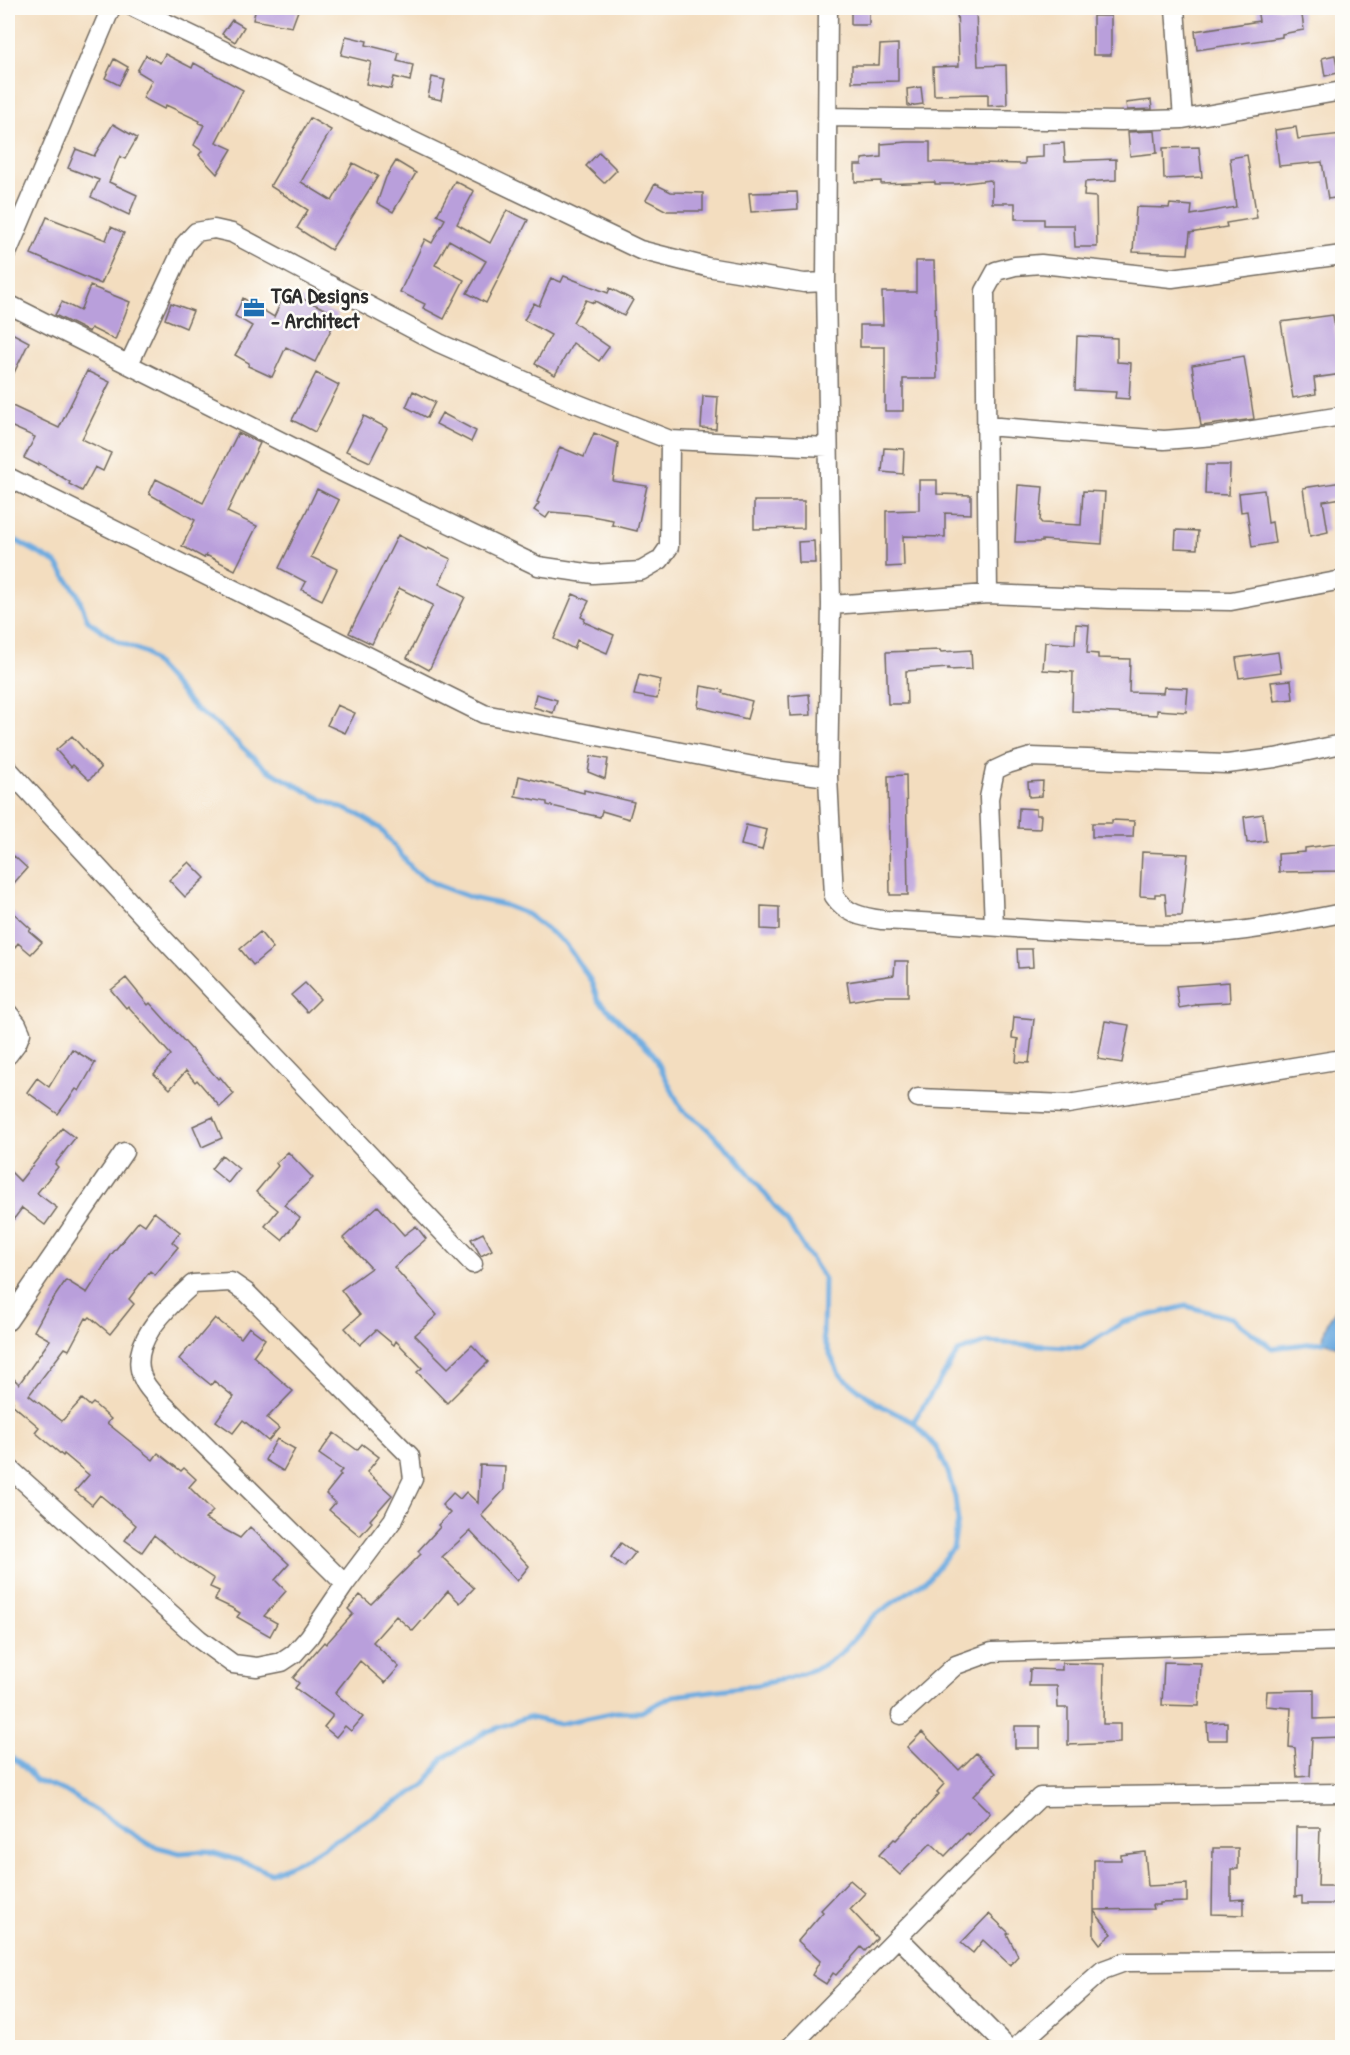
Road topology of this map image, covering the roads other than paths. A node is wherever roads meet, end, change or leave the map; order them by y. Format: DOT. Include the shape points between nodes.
graph roads {
  1 [pos="111,8"];
  2 [pos="135,8"];
  3 [pos="828,8"];
  4 [pos="1175,8"];
  5 [pos="1342,91"];
  6 [pos="827,117"];
  7 [pos="1183,119"];
  8 [pos="8,250"];
  9 [pos="1342,255"];
  10 [pos="826,282"];
  11 [pos="8,304"];
  12 [pos="129,363"];
  13 [pos="1342,416"];
  14 [pos="986,426"];
  15 [pos="670,440"];
  16 [pos="828,447"];
  17 [pos="8,477"];
  18 [pos="1342,580"];
  19 [pos="988,594"];
  20 [pos="831,605"];
  21 [pos="1342,744"];
  22 [pos="8,769"];
  23 [pos="828,777"];
  24 [pos="1342,913"];
  25 [pos="994,926"];
  26 [pos="8,1013"];
  27 [pos="8,1055"];
  28 [pos="1342,1059"];
  29 [pos="918,1098"];
  30 [pos="124,1152"];
  31 [pos="473,1264"];
  32 [pos="8,1321"];
  33 [pos="8,1467"];
  34 [pos="345,1584"];
  35 [pos="1342,1641"];
  36 [pos="901,1715"];
  37 [pos="1342,1793"];
  38 [pos="898,1937"];
  39 [pos="1342,1961"];
  40 [pos="789,2048"];
  41 [pos="1008,2048"];
  42 [pos="1016,2048"];
  1 -- 8 [label="street"];
  2 -- 10 [label="street" via="640,250 706,267 804,284"];
  3 -- 6 [label="street"];
  4 -- 7 [label="street"];
  5 -- 7 [label="street"];
  6 -- 7 [label="street"];
  6 -- 10 [label="street"];
  9 -- 14 [label="street" via="1172,278 1041,264 996,272 985,291"];
  10 -- 16 [label="street"];
  11 -- 12 [label="street"];
  12 -- 15 [label="street" via="185,244 196,232 214,229 232,233 440,343 567,400"];
  12 -- 15 [label="street" via="538,566 593,574 641,571 660,560 669,547"];
  13 -- 14 [label="street" via="1164,440"];
  14 -- 19 [label="street"];
  15 -- 16 [label="street"];
  16 -- 20 [label="street"];
  17 -- 23 [label="street" via="484,714"];
  18 -- 19 [label="street" via="1231,601"];
  19 -- 20 [label="street"];
  20 -- 23 [label="street"];
  21 -- 25 [label="street" via="1227,764 1031,757 995,770 989,798"];
  22 -- 31 [label="street"];
  23 -- 25 [label="street" via="834,896 842,907 864,918"];
  24 -- 25 [label="street" via="1270,927 1204,934 1131,935"];
  26 -- 27 [label="street" via="21,1033"];
  28 -- 29 [label="street" via="1068,1104"];
  30 -- 32 [label="street"];
  33 -- 34 [label="street" via="199,1639 233,1664 257,1667 282,1662 294,1654"];
  34 -- 34 [label="street" via="393,1520 413,1479 410,1456 247,1293 231,1282 193,1284 146,1335 139,1356 144,1380 168,1409"];
  35 -- 36 [label="street" via="992,1652 956,1665"];
  37 -- 38 [label="street" via="1040,1797"];
  38 -- 40 [label="street"];
  38 -- 41 [label="street"];
  39 -- 42 [label="street" via="1117,1964 1103,1970"];
}
